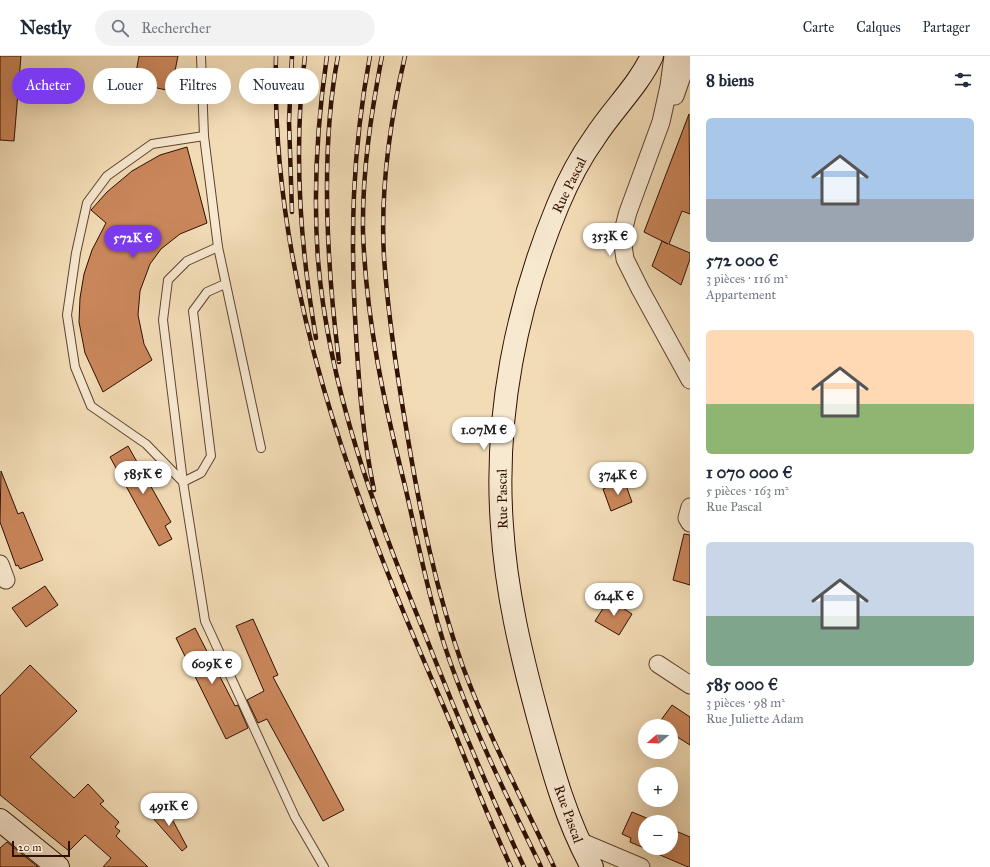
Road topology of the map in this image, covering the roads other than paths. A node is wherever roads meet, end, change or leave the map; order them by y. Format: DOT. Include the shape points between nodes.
graph roads {
  1 [pos="201,56"];
  2 [pos="652,56"];
  3 [pos="673,56"];
  4 [pos="689,56"];
  5 [pos="660,122"];
  6 [pos="204,136"];
  7 [pos="218,247"];
  8 [pos="226,284"];
  9 [pos="690,380"];
  10 [pos="261,448"];
  11 [pos="183,482"];
  12 [pos="690,507"];
  13 [pos="690,523"];
  14 [pos="0,564"];
  15 [pos="6,580"];
  16 [pos="658,664"];
  17 [pos="690,685"];
  18 [pos="0,821"];
  19 [pos="577,840"];
  20 [pos="58,867"];
  21 [pos="324,867"];
  22 [pos="592,867"];
  23 [pos="641,867"];
  1 -- 6 [label="lane"];
  2 -- 19 [label="main road, Rue Pascal" via="646,69 595,136 572,173 558,204 521,315 514,345 504,418 501,454 502,526 512,605 522,655 547,750"];
  3 -- 5 [label="street"];
  4 -- 5 [label="street" via="669,111"];
  5 -- 9 [label="street" via="628,212 623,231 623,245 625,259 640,290"];
  6 -- 7 [label="lane"];
  6 -- 11 [label="lane" via="152,144 107,176 87,203 76,253 67,315 75,367 91,406 146,444"];
  7 -- 8 [label="lane"];
  7 -- 11 [label="lane" via="187,261 168,280 163,320"];
  8 -- 10 [label="lane"];
  8 -- 11 [label="lane" via="207,292 193,311 211,456 201,474"];
  11 -- 21 [label="lane" via="205,621 296,817"];
  12 -- 13 [label="street"];
  14 -- 15 [label="street"];
  16 -- 17 [label="street"];
  18 -- 20 [label="main road"];
  19 -- 22 [label="main road, Rue Pascal"];
  19 -- 23 [label="street"];
}
